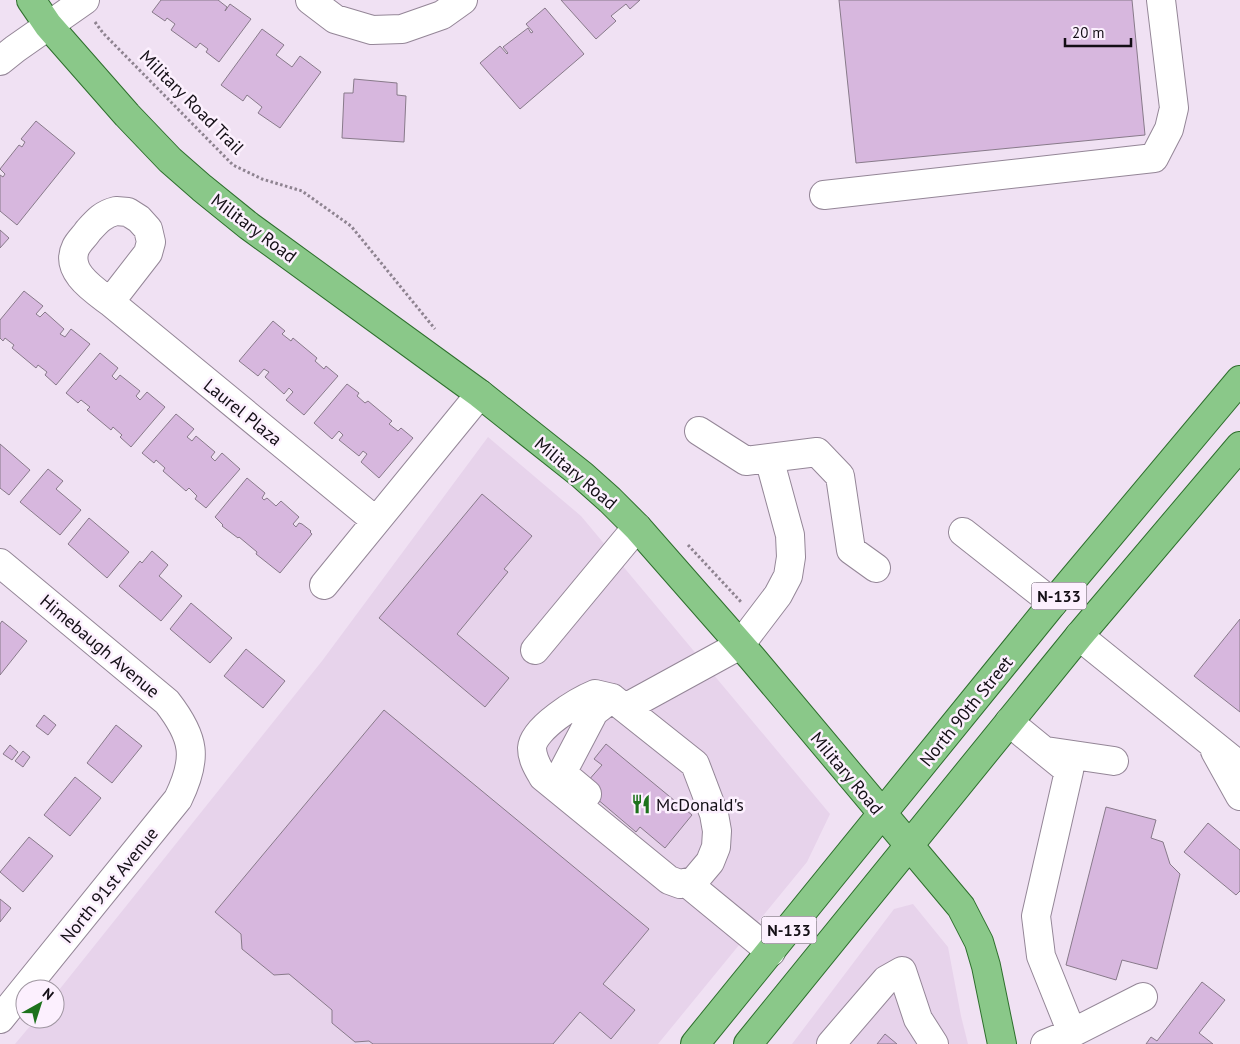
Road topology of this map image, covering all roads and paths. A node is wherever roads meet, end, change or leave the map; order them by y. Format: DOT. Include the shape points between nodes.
graph roads {
  1 [pos="31,0"];
  2 [pos="310,0"];
  3 [pos="1161,0"];
  4 [pos="83,2"];
  5 [pos="453,7"];
  6 [pos="48,25"];
  7 [pos="0,61"];
  8 [pos="824,195"];
  9 [pos="110,302"];
  10 [pos="437,331"];
  11 [pos="1240,380"];
  12 [pos="480,394"];
  13 [pos="699,431"];
  14 [pos="1240,446"];
  15 [pos="769,458"];
  16 [pos="376,521"];
  17 [pos="637,527"];
  18 [pos="962,532"];
  19 [pos="0,563"];
  20 [pos="876,568"];
  21 [pos="324,585"];
  22 [pos="1053,603"];
  23 [pos="1079,636"];
  24 [pos="740,645"];
  25 [pos="535,650"];
  26 [pos="610,706"];
  27 [pos="1009,722"];
  28 [pos="189,739"];
  29 [pos="1209,741"];
  30 [pos="1045,751"];
  31 [pos="1114,761"];
  32 [pos="1240,766"];
  33 [pos="1240,796"];
  34 [pos="882,814"];
  35 [pos="909,845"];
  36 [pos="678,882"];
  37 [pos="771,952"];
  38 [pos="1143,997"];
  39 [pos="0,1020"];
  40 [pos="1072,1033"];
  41 [pos="757,1040"];
  42 [pos="696,1044"];
  43 [pos="831,1044"];
  44 [pos="934,1044"];
  45 [pos="1002,1044"];
  46 [pos="1045,1044"];
  1 -- 6 [label="main road, Military Road"];
  2 -- 5 [label="street" via="335,19 372,30 402,28"];
  3 -- 8 [label="street" via="1174,108 1169,130 1154,158"];
  4 -- 6 [label="street"];
  4 -- 10 [label="path, Military Road Trail" via="103,33 233,165 262,179 302,191 351,226"];
  6 -- 7 [label="street"];
  6 -- 12 [label="main road, Military Road" via="127,115 202,188 249,226"];
  9 -- 16 [label="street, Laurel Plaza"];
  11 -- 22 [label="main road, North 90th Street / N-133"];
  12 -- 16 [label="street"];
  12 -- 17 [label="main road, Military Road" via="582,475"];
  13 -- 15 [label="street" via="746,461"];
  14 -- 23 [label="main road, N-133"];
  15 -- 20 [label="street" via="817,452 840,476 852,550"];
  15 -- 24 [label="street" via="790,535 791,557 788,576 778,595"];
  16 -- 21 [label="street"];
  17 -- 24 [label="main road, Military Road"];
  17 -- 25 [label="street"];
  18 -- 22 [label="street"];
  19 -- 28 [label="street, Himebaugh Avenue" via="160,696 177,715"];
  22 -- 34 [label="main road, North 90th Street / N-133"];
  23 -- 27 [label="main road, N-133"];
  23 -- 29 [label="street"];
  24 -- 26 [label="street"];
  24 -- 34 [label="main road, Military Road"];
  26 -- 36 [label="street" via="562,773 646,844"];
  26 -- 36 [label="street" via="695,764 714,814 716,847 710,862 694,881"];
  26 -- 36 [label="street" via="595,694 554,718 532,746 536,766 543,777"];
  27 -- 30 [label="street"];
  27 -- 35 [label="main road, N-133"];
  28 -- 39 [label="street, North 91st Avenue" via="188,778 178,799"];
  29 -- 32 [label="street"];
  29 -- 33 [label="street"];
  30 -- 31 [label="street"];
  30 -- 40 [label="street" via="1069,771 1036,916 1042,956"];
  34 -- 35 [label="main road, Military Road"];
  34 -- 37 [label="main road, North 90th Street / N-133"];
  35 -- 41 [label="main road, N-133"];
  35 -- 45 [label="main road, Military Road" via="961,907 971,924 986,966"];
  36 -- 37 [label="street"];
  37 -- 42 [label="main road, North 90th Street / N-133"];
  38 -- 40 [label="street"];
  40 -- 46 [label="street"];
  43 -- 44 [label="street" via="886,980 902,971 918,1018"];
}
